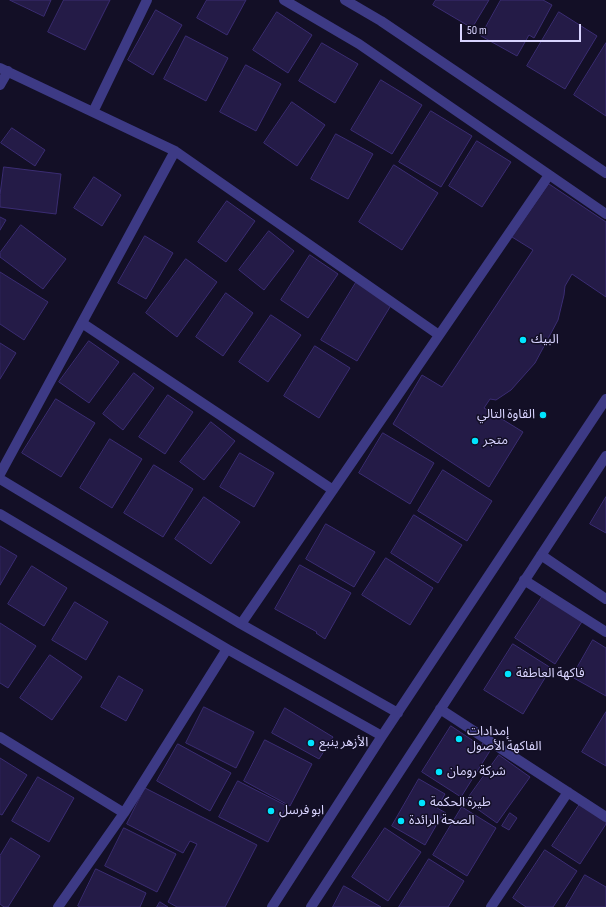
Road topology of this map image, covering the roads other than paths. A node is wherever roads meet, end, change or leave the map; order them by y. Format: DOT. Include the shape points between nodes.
graph roads {
  1 [pos="146,0"];
  2 [pos="284,0"];
  3 [pos="345,0"];
  4 [pos="4,69"];
  5 [pos="0,85"];
  6 [pos="93,112"];
  7 [pos="175,151"];
  8 [pos="549,174"];
  9 [pos="606,174"];
  10 [pos="606,214"];
  11 [pos="82,323"];
  12 [pos="439,335"];
  13 [pos="606,399"];
  14 [pos="606,456"];
  15 [pos="0,474"];
  16 [pos="0,479"];
  17 [pos="333,490"];
  18 [pos="0,514"];
  19 [pos="541,555"];
  20 [pos="524,580"];
  21 [pos="606,599"];
  22 [pos="241,624"];
  23 [pos="606,632"];
  24 [pos="227,649"];
  25 [pos="440,709"];
  26 [pos="398,713"];
  27 [pos="382,736"];
  28 [pos="0,737"];
  29 [pos="568,792"];
  30 [pos="124,813"];
  31 [pos="606,817"];
  32 [pos="58,907"];
  33 [pos="272,907"];
  34 [pos="311,907"];
  35 [pos="491,907"];
  1 -- 6 [label="street"];
  2 -- 8 [label="street" via="359,44"];
  3 -- 9 [label="street" via="381,21"];
  4 -- 5 [label="street"];
  4 -- 6 [label="street"];
  6 -- 7 [label="street"];
  7 -- 11 [label="street"];
  7 -- 12 [label="street"];
  8 -- 10 [label="street"];
  8 -- 12 [label="street"];
  11 -- 15 [label="street"];
  11 -- 17 [label="street"];
  12 -- 17 [label="street"];
  13 -- 26 [label="street"];
  14 -- 19 [label="street"];
  16 -- 22 [label="street"];
  17 -- 22 [label="street"];
  18 -- 24 [label="street"];
  19 -- 20 [label="street"];
  19 -- 21 [label="street"];
  20 -- 23 [label="street"];
  20 -- 25 [label="street"];
  22 -- 26 [label="street"];
  24 -- 27 [label="street"];
  24 -- 30 [label="street"];
  25 -- 29 [label="street"];
  25 -- 34 [label="street"];
  26 -- 27 [label="street"];
  27 -- 33 [label="street"];
  28 -- 30 [label="street"];
  29 -- 31 [label="street"];
  29 -- 35 [label="street"];
  30 -- 32 [label="street"];
}
